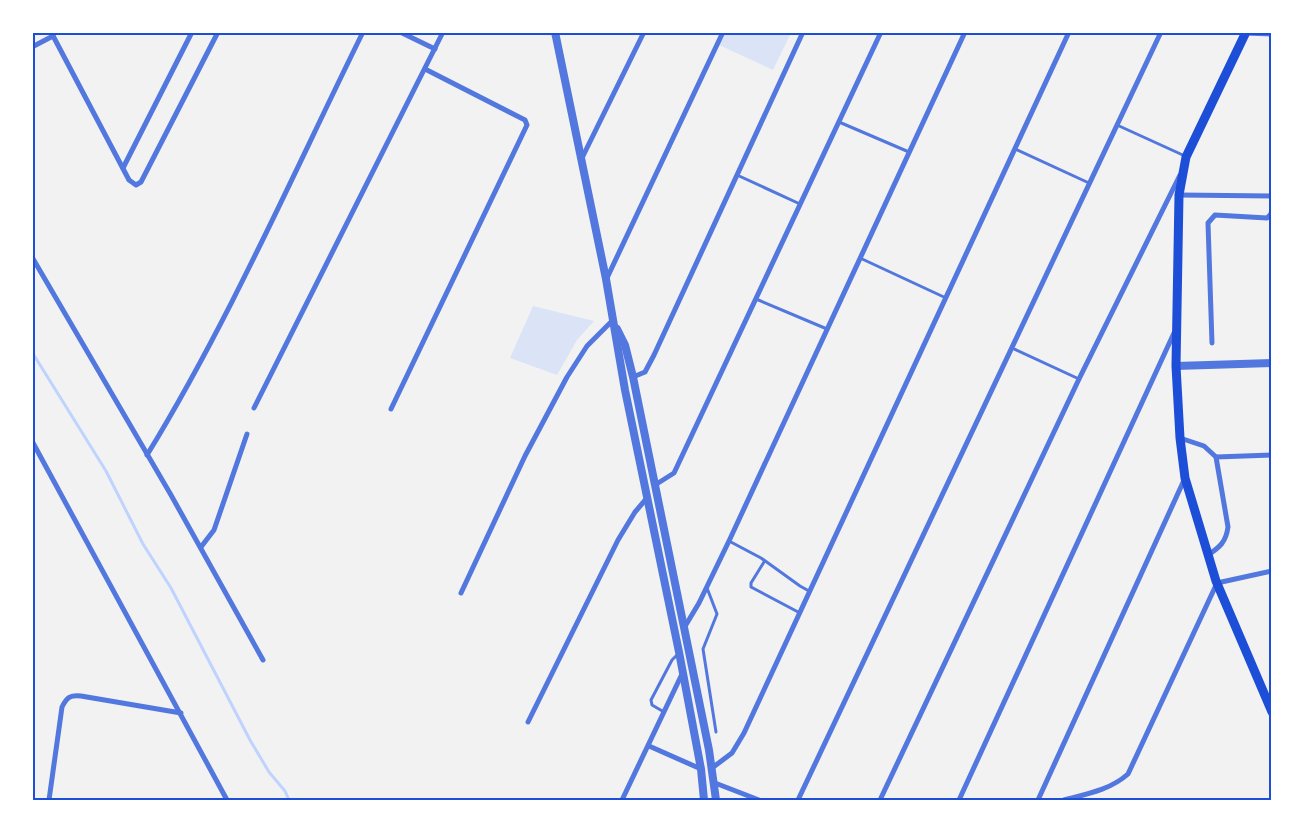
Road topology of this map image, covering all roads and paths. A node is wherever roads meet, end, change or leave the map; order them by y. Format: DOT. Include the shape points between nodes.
graph roads {
  1 [pos="192,32"];
  2 [pos="218,32"];
  3 [pos="363,32"];
  4 [pos="400,32"];
  5 [pos="443,32"];
  6 [pos="561,32"];
  7 [pos="644,32"];
  8 [pos="723,32"];
  9 [pos="803,32"];
  10 [pos="881,32"];
  11 [pos="965,32"];
  12 [pos="1069,32"];
  13 [pos="1161,32"];
  14 [pos="1245,33"];
  15 [pos="52,34"];
  16 [pos="1272,34"];
  17 [pos="556,37"];
  18 [pos="32,47"];
  19 [pos="435,48"];
  20 [pos="425,69"];
  21 [pos="840,122"];
  22 [pos="1117,125"];
  23 [pos="1015,149"];
  24 [pos="909,152"];
  25 [pos="1186,157"];
  26 [pos="581,160"];
  27 [pos="123,168"];
  28 [pos="1182,170"];
  29 [pos="736,174"];
  30 [pos="1090,183"];
  31 [pos="1179,195"];
  32 [pos="1272,196"];
  33 [pos="800,204"];
  34 [pos="1272,208"];
  35 [pos="32,257"];
  36 [pos="859,258"];
  37 [pos="606,279"];
  38 [pos="946,298"];
  39 [pos="756,299"];
  40 [pos="613,320"];
  41 [pos="1176,328"];
  42 [pos="828,329"];
  43 [pos="1212,343"];
  44 [pos="1012,348"];
  45 [pos="1272,363"];
  46 [pos="1176,366"];
  47 [pos="633,377"];
  48 [pos="1079,379"];
  49 [pos="254,408"];
  50 [pos="391,409"];
  51 [pos="247,434"];
  52 [pos="1180,438"];
  53 [pos="32,441"];
  54 [pos="147,455"];
  55 [pos="1272,456"];
  56 [pos="1216,457"];
  57 [pos="1185,478"];
  58 [pos="655,485"];
  59 [pos="648,497"];
  60 [pos="729,541"];
  61 [pos="201,547"];
  62 [pos="1207,556"];
  63 [pos="764,562"];
  64 [pos="1272,571"];
  65 [pos="1217,583"];
  66 [pos="707,588"];
  67 [pos="810,591"];
  68 [pos="461,593"];
  69 [pos="800,613"];
  70 [pos="684,628"];
  71 [pos="679,652"];
  72 [pos="263,660"];
  73 [pos="682,674"];
  74 [pos="1272,712"];
  75 [pos="181,713"];
  76 [pos="666,713"];
  77 [pos="528,722"];
  78 [pos="716,732"];
  79 [pos="649,746"];
  80 [pos="712,768"];
  81 [pos="701,769"];
  82 [pos="715,783"];
  83 [pos="49,800"];
  84 [pos="227,800"];
  85 [pos="622,800"];
  86 [pos="704,800"];
  87 [pos="716,800"];
  88 [pos="759,800"];
  89 [pos="798,800"];
  90 [pos="880,800"];
  91 [pos="959,800"];
  92 [pos="1038,800"];
  93 [pos="1064,800"];
  1 -- 27 [label="street"];
  2 -- 27 [label="street" via="141,182 136,185 129,180"];
  3 -- 54 [label="street" via="212,338"];
  4 -- 19 [label="street"];
  5 -- 19 [label="street"];
  6 -- 17 [label="street"];
  7 -- 26 [label="street"];
  8 -- 37 [label="street"];
  9 -- 29 [label="street"];
  10 -- 21 [label="street"];
  11 -- 24 [label="street"];
  12 -- 23 [label="street"];
  13 -- 22 [label="street"];
  14 -- 16 [label="street"];
  14 -- 25 [label="main road"];
  15 -- 18 [label="street"];
  15 -- 27 [label="street"];
  17 -- 26 [label="street"];
  19 -- 20 [label="street"];
  20 -- 49 [label="street"];
  20 -- 50 [label="street" via="525,120 526,130"];
  21 -- 24 [label="lane"];
  21 -- 33 [label="street"];
  22 -- 25 [label="lane"];
  22 -- 30 [label="street"];
  23 -- 30 [label="lane"];
  23 -- 38 [label="street"];
  24 -- 36 [label="street"];
  25 -- 28 [label="main road"];
  26 -- 37 [label="street"];
  28 -- 31 [label="main road"];
  28 -- 48 [label="street"];
  29 -- 33 [label="lane"];
  29 -- 47 [label="street" via="644,372"];
  30 -- 44 [label="street"];
  31 -- 32 [label="street"];
  31 -- 41 [label="main road"];
  33 -- 39 [label="street"];
  34 -- 43 [label="street" via="1267,218 1214,215 1208,224"];
  35 -- 54 [label="street"];
  36 -- 38 [label="lane"];
  36 -- 42 [label="street"];
  37 -- 40 [label="street"];
  38 -- 67 [label="street"];
  39 -- 42 [label="lane"];
  39 -- 58 [label="street" via="674,473"];
  40 -- 47 [label="street" via="625,345"];
  40 -- 59 [label="street"];
  40 -- 68 [label="street" via="587,346 567,377 525,456"];
  41 -- 46 [label="main road"];
  41 -- 91 [label="street"];
  42 -- 60 [label="street"];
  44 -- 48 [label="lane"];
  44 -- 89 [label="street"];
  45 -- 46 [label="street"];
  46 -- 52 [label="main road"];
  47 -- 58 [label="street"];
  48 -- 90 [label="street"];
  51 -- 61 [label="street" via="214,530"];
  52 -- 56 [label="street" via="1204,446"];
  52 -- 57 [label="main road"];
  53 -- 75 [label="street"];
  54 -- 61 [label="street"];
  55 -- 56 [label="street"];
  56 -- 62 [label="street" via="1228,528 1221,546"];
  57 -- 62 [label="main road"];
  57 -- 92 [label="street"];
  58 -- 70 [label="street"];
  59 -- 71 [label="street"];
  59 -- 77 [label="street" via="618,540"];
  60 -- 63 [label="lane"];
  60 -- 66 [label="street"];
  61 -- 72 [label="street"];
  62 -- 65 [label="main road"];
  63 -- 67 [label="lane"];
  63 -- 69 [label="lane" via="751,587"];
  64 -- 65 [label="street"];
  65 -- 74 [label="main road"];
  65 -- 93 [label="street" via="1128,774 1107,788"];
  66 -- 70 [label="street"];
  66 -- 78 [label="lane" via="717,614 703,650"];
  67 -- 69 [label="street"];
  69 -- 80 [label="street" via="741,739 728,757"];
  70 -- 80 [label="street"];
  71 -- 73 [label="street"];
  71 -- 76 [label="lane" via="651,700 652,705"];
  73 -- 76 [label="street"];
  73 -- 81 [label="street"];
  75 -- 83 [label="street" via="72,695 62,706"];
  75 -- 84 [label="street"];
  76 -- 79 [label="street"];
  79 -- 81 [label="street"];
  79 -- 85 [label="street"];
  80 -- 82 [label="street"];
  81 -- 86 [label="street"];
  82 -- 87 [label="street"];
  82 -- 88 [label="street"];
}
